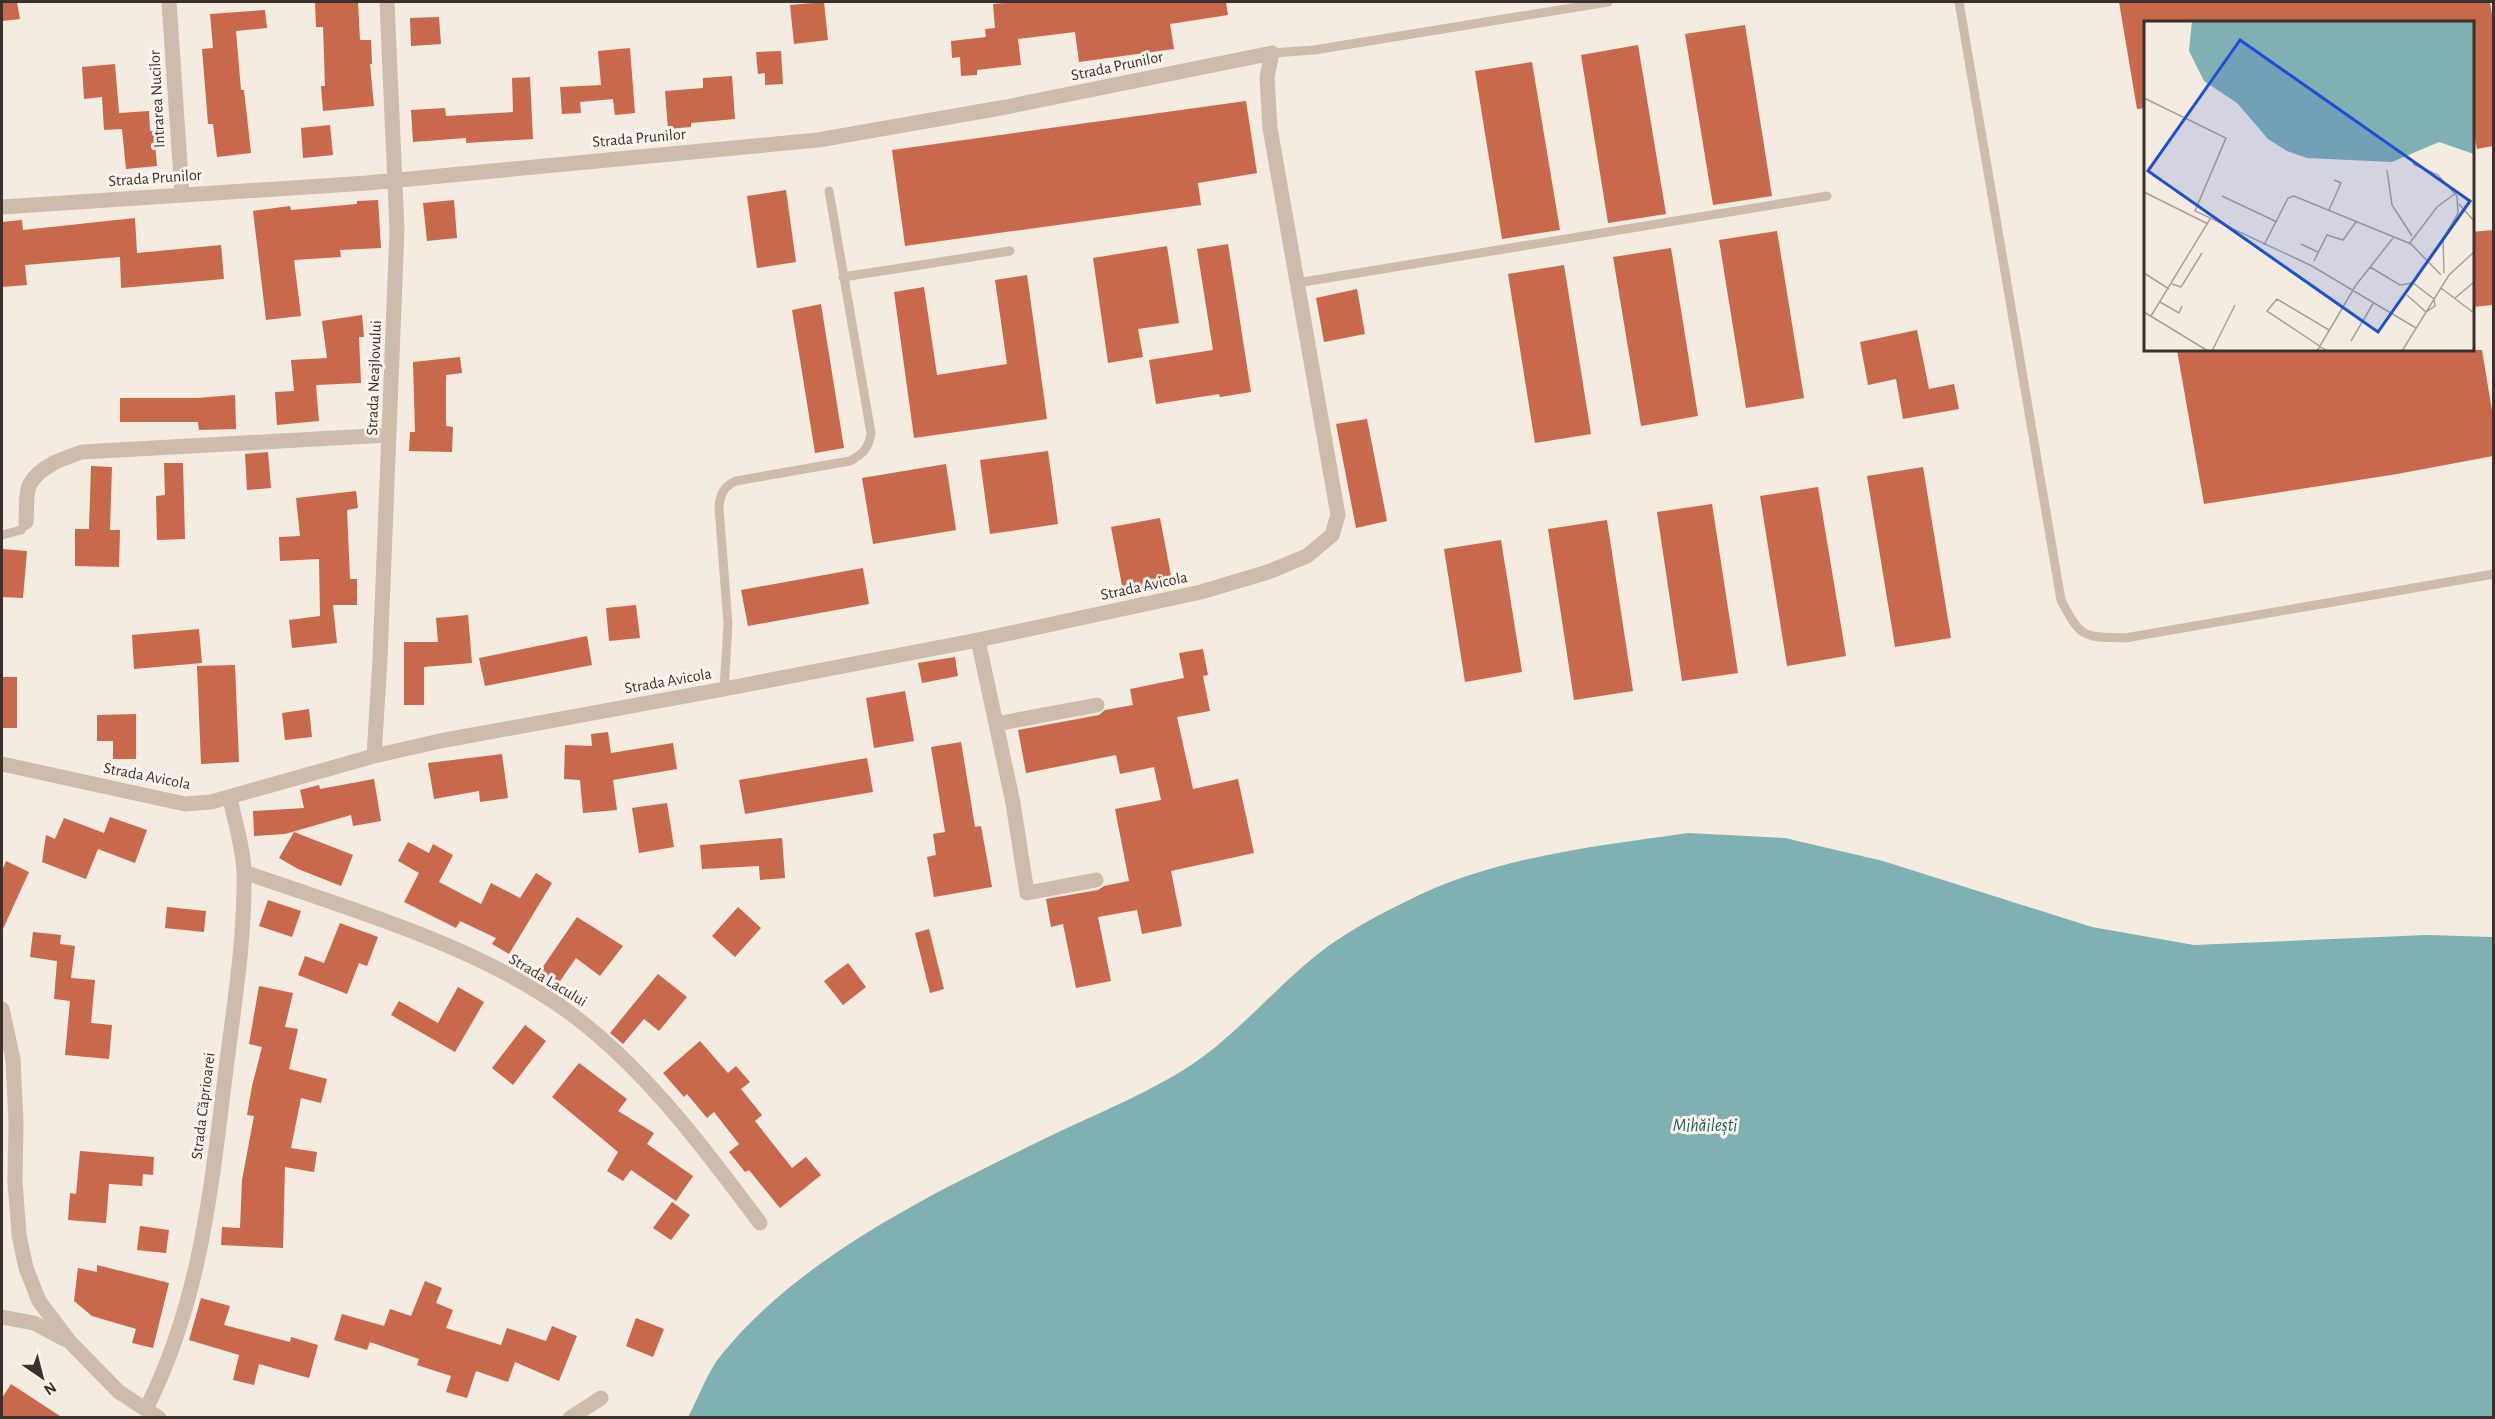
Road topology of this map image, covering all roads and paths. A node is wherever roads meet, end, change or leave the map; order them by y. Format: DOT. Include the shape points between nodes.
graph roads {
  1 [pos="170,2"];
  2 [pos="387,2"];
  3 [pos="1608,2"];
  4 [pos="1959,2"];
  5 [pos="1272,53"];
  6 [pos="396,180"];
  7 [pos="829,191"];
  8 [pos="182,194"];
  9 [pos="1827,196"];
  10 [pos="2,207"];
  11 [pos="1010,251"];
  12 [pos="843,277"];
  13 [pos="1297,283"];
  14 [pos="389,435"];
  15 [pos="26,522"];
  16 [pos="2,535"];
  17 [pos="2493,574"];
  18 [pos="978,640"];
  19 [pos="724,689"];
  20 [pos="1097,705"];
  21 [pos="996,724"];
  22 [pos="374,756"];
  23 [pos="2,765"];
  24 [pos="230,798"];
  25 [pos="244,872"];
  26 [pos="1096,880"];
  27 [pos="2,1009"];
  28 [pos="760,1223"];
  29 [pos="2,1317"];
  30 [pos="70,1342"];
  31 [pos="601,1398"];
  32 [pos="152,1413"];
  33 [pos="570,1418"];
  1 -- 8 [label="street, Intrarea Nucilor"];
  2 -- 6 [label="street, Strada Neajlovului"];
  3 -- 5 [label="lane" via="1314,50"];
  4 -- 17 [label="lane" via="2061,600 2074,625 2091,637 2125,638"];
  5 -- 6 [label="street, Strada Prunilor" via="818,140"];
  5 -- 13 [label="street" via="1267,77 1270,128"];
  6 -- 8 [label="street, Strada Prunilor"];
  6 -- 14 [label="street, Strada Neajlovului"];
  7 -- 12 [label="lane"];
  8 -- 10 [label="street, Strada Prunilor"];
  9 -- 13 [label="lane"];
  11 -- 12 [label="lane"];
  12 -- 19 [label="lane" via="871,433 869,446 850,461 736,481 720,495 728,624"];
  13 -- 18 [label="street, Strada Avicola" via="1338,515 1332,535 1307,556 1268,572"];
  14 -- 15 [label="street" via="82,452 43,470 29,485"];
  14 -- 22 [label="street, Strada Neajlovului"];
  15 -- 16 [label="lane" via="21,530"];
  18 -- 19 [label="street, Strada Avicola"];
  18 -- 21 [label="street"];
  19 -- 22 [label="street, Strada Avicola"];
  20 -- 21 [label="street"];
  21 -- 26 [label="street" via="1027,893"];
  22 -- 24 [label="street, Strada Avicola"];
  23 -- 24 [label="street, Strada Avicola" via="184,804"];
  24 -- 25 [label="street, Strada Căprioarei"];
  25 -- 28 [label="street, Strada Lacului" via="409,931 462,953 546,997 617,1053 688,1131"];
  25 -- 32 [label="street, Strada Căprioarei" via="231,1031 200,1256"];
  27 -- 30 [label="street" via="13,1059 18,1235 39,1301"];
  29 -- 30 [label="street" via="34,1323"];
  30 -- 32 [label="street" via="119,1392"];
  31 -- 33 [label="street"];
}
